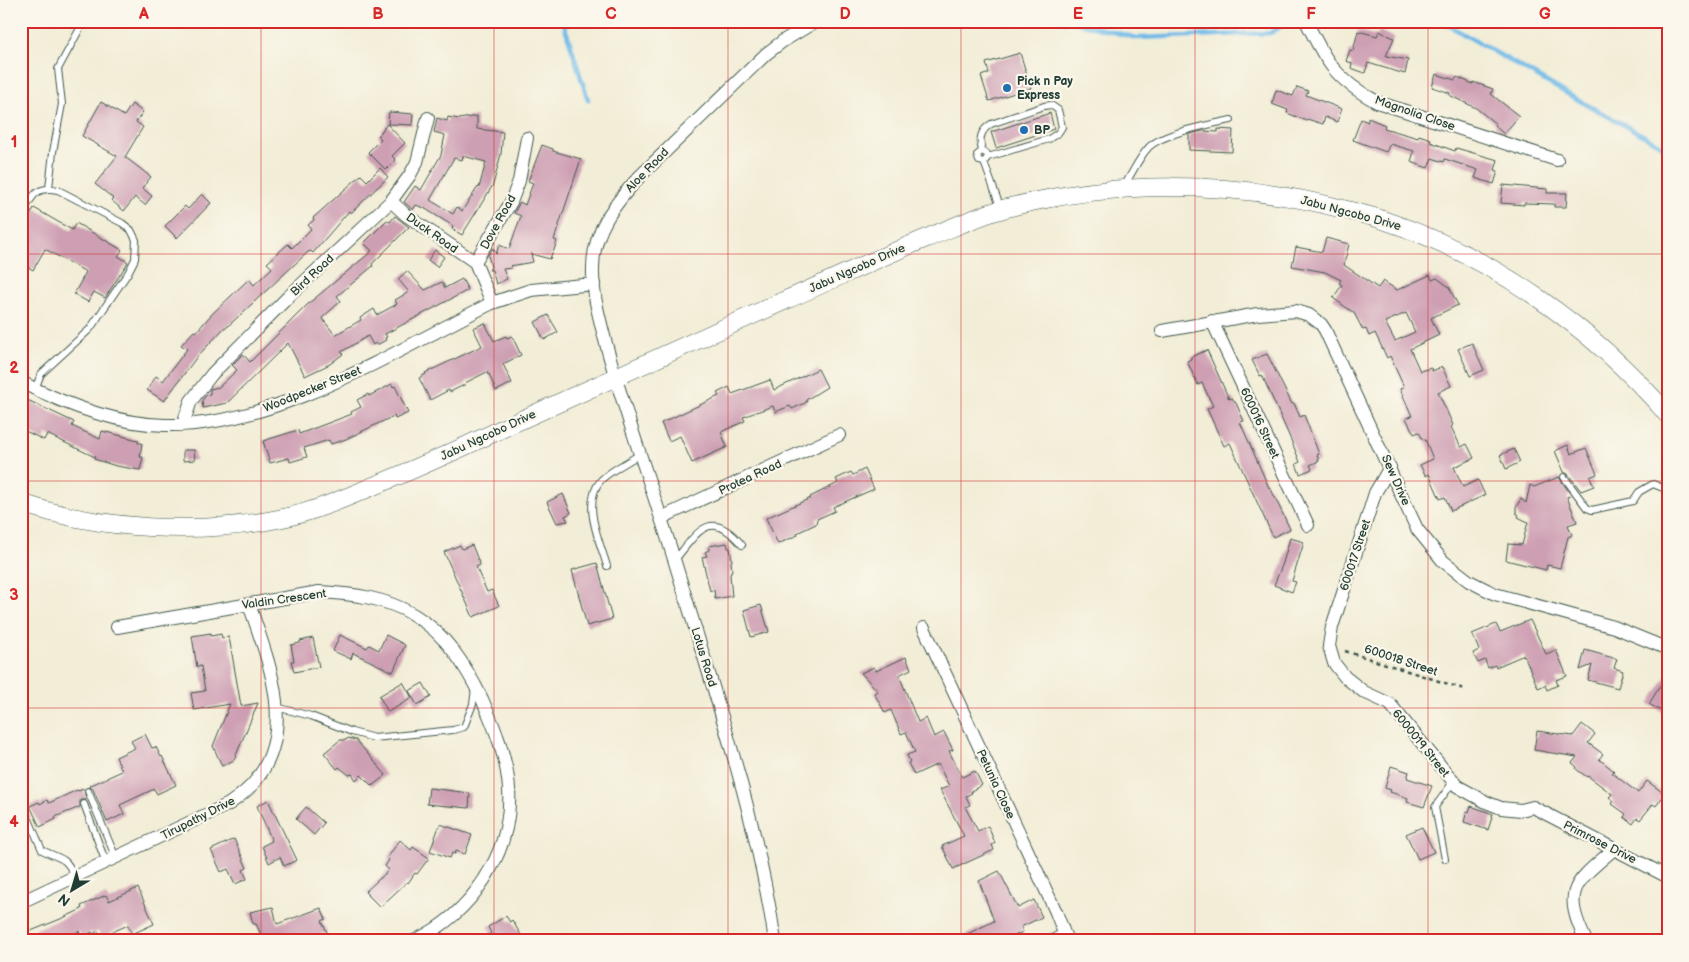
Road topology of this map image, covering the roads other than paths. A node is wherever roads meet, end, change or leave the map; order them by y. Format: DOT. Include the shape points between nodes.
graph roads {
  1 [pos="84,21"];
  2 [pos="816,21"];
  3 [pos="1306,21"];
  4 [pos="428,118"];
  5 [pos="1231,120"];
  6 [pos="527,138"];
  7 [pos="986,159"];
  8 [pos="1557,160"];
  9 [pos="50,188"];
  10 [pos="1122,189"];
  11 [pos="391,201"];
  12 [pos="1001,210"];
  13 [pos="21,216"];
  14 [pos="475,262"];
  15 [pos="594,284"];
  16 [pos="492,303"];
  17 [pos="1212,322"];
  18 [pos="1162,331"];
  19 [pos="615,377"];
  20 [pos="21,382"];
  21 [pos="34,389"];
  22 [pos="1668,415"];
  23 [pos="183,424"];
  24 [pos="839,435"];
  25 [pos="640,454"];
  26 [pos="1390,467"];
  27 [pos="1564,477"];
  28 [pos="1668,490"];
  29 [pos="21,504"];
  30 [pos="661,518"];
  31 [pos="1308,525"];
  32 [pos="742,545"];
  33 [pos="674,561"];
  34 [pos="607,566"];
  35 [pos="248,604"];
  36 [pos="117,627"];
  37 [pos="924,628"];
  38 [pos="1329,646"];
  39 [pos="1668,649"];
  40 [pos="475,685"];
  41 [pos="276,707"];
  42 [pos="1453,782"];
  43 [pos="88,791"];
  44 [pos="21,801"];
  45 [pos="84,804"];
  46 [pos="1533,807"];
  47 [pos="1614,849"];
  48 [pos="1445,859"];
  49 [pos="111,860"];
  50 [pos="75,877"];
  51 [pos="1668,877"];
  52 [pos="21,902"];
  53 [pos="1065,936"];
  54 [pos="414,941"];
  55 [pos="775,941"];
  56 [pos="1045,941"];
  57 [pos="1586,941"];
  1 -- 9 [label="lane" via="58,69 62,104"];
  2 -- 15 [label="street, Aloe Road" via="783,41 747,72 619,199 597,239 593,261"];
  3 -- 8 [label="street, Magnolia Close" via="1323,56 1355,90 1377,102"];
  4 -- 11 [label="street, Bird Road" via="417,162"];
  5 -- 10 [label="lane" via="1186,130 1154,143"];
  6 -- 14 [label="street, Dove Road" via="519,181 511,202"];
  7 -- 7 [label="lane" via="979,160 977,155 982,151 981,135 991,124 1044,106 1051,105 1058,110 1062,126 1055,136"];
  7 -- 12 [label="lane"];
  9 -- 13 [label="lane" via="37,192"];
  9 -- 21 [label="lane" via="131,230 136,240 135,259 90,329 41,374"];
  10 -- 12 [label="main road, Jabu Ngcobo Drive" via="1072,195"];
  10 -- 22 [label="main road, Jabu Ngcobo Drive" via="1189,188 1308,200 1381,219 1420,234 1481,264 1545,303 1617,362"];
  11 -- 14 [label="street, Duck Road" via="406,215"];
  11 -- 23 [label="street, Bird Road" via="288,297 212,374 191,401"];
  12 -- 19 [label="main road, Jabu Ngcobo Drive" via="907,246"];
  14 -- 16 [label="street, Dove Road"];
  15 -- 16 [label="street, Woodpecker Street" via="531,290"];
  15 -- 19 [label="street, Aloe Road"];
  16 -- 23 [label="street, Woodpecker Street" via="357,371 299,396 218,421"];
  17 -- 18 [label="street, Sew Drive"];
  17 -- 26 [label="street, Sew Drive" via="1258,314 1296,312 1309,315 1321,324"];
  17 -- 31 [label="street, 600016 Street"];
  19 -- 25 [label="street, Lotus Road"];
  19 -- 29 [label="main road, Jabu Ngcobo Drive" via="422,466 341,500 282,518 226,527 123,525"];
  20 -- 21 [label="street, Woodpecker Street"];
  21 -- 23 [label="street, Woodpecker Street" via="78,408 114,418 141,423"];
  24 -- 30 [label="street, Protea Road"];
  25 -- 30 [label="street, Lotus Road"];
  25 -- 34 [label="lane" via="606,476 595,492 593,514"];
  26 -- 38 [label="street, 600017 Street" via="1375,493 1332,627"];
  26 -- 39 [label="street, Sew Drive" via="1417,529 1443,561 1469,581 1507,598 1614,627"];
  27 -- 28 [label="lane" via="1587,508 1592,510 1633,501 1639,492 1653,484"];
  30 -- 33 [label="street, Lotus Road"];
  32 -- 33 [label="lane" via="726,529 707,527"];
  33 -- 55 [label="street, Lotus Road" via="733,751 768,894"];
  35 -- 36 [label="street, Valdin Crescent"];
  35 -- 40 [label="street, Valdin Crescent" via="319,592 377,598 414,615 434,629 464,665"];
  35 -- 41 [label="street, Tirupathy Drive" via="268,662"];
  37 -- 53 [label="street, Petunia Close"];
  38 -- 42 [label="street, 6000019 Street" via="1334,663 1345,677 1364,692 1390,704"];
  40 -- 41 [label="lane" via="470,716 464,727 407,736 364,736"];
  40 -- 54 [label="street, Valdin Crescent" via="504,758 509,812 496,859 481,885 447,922"];
  41 -- 49 [label="street, Tirupathy Drive" via="275,741 268,761 244,793 229,804"];
  42 -- 46 [label="street, 6000019 Street" via="1493,805 1521,810"];
  42 -- 48 [label="lane" via="1435,807"];
  43 -- 49 [label="lane"];
  44 -- 50 [label="lane" via="42,850 64,859"];
  45 -- 49 [label="lane"];
  46 -- 47 [label="street, Primrose Drive"];
  47 -- 51 [label="street, Primrose Drive"];
  47 -- 57 [label="street" via="1585,874 1576,889 1573,909"];
  49 -- 50 [label="street, Tirupathy Drive"];
  50 -- 52 [label="street, Tirupathy Drive"];
  53 -- 56 [label="lane"];
}
